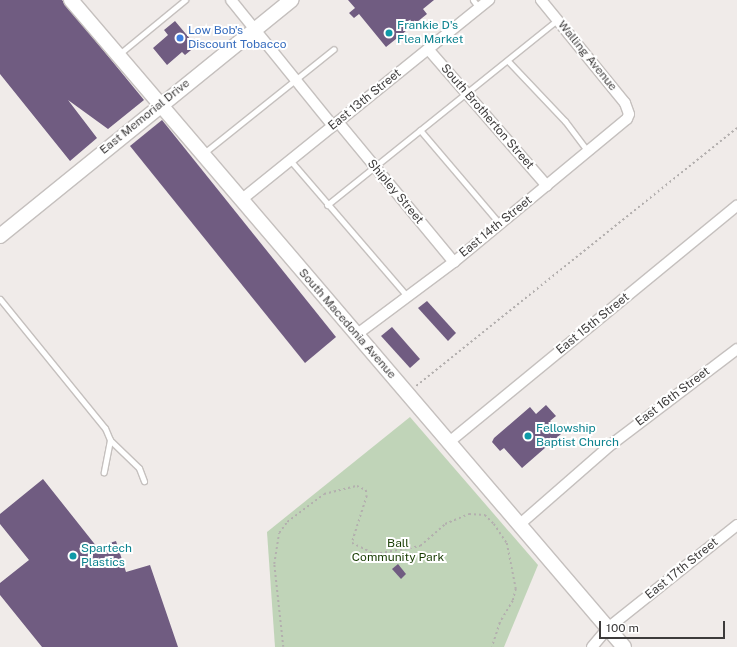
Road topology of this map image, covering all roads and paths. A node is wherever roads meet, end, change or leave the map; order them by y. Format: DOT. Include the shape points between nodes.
graph roads {
  1 [pos="71,0"];
  2 [pos="185,0"];
  3 [pos="231,0"];
  4 [pos="291,0"];
  5 [pos="489,0"];
  6 [pos="541,0"];
  7 [pos="476,4"];
  8 [pos="557,20"];
  9 [pos="254,28"];
  10 [pos="334,49"];
  11 [pos="428,49"];
  12 [pos="117,56"];
  13 [pos="508,61"];
  14 [pos="294,79"];
  15 [pos="465,92"];
  16 [pos="159,105"];
  17 [pos="628,114"];
  18 [pos="335,124"];
  19 [pos="737,128"];
  20 [pos="420,130"];
  21 [pos="588,152"];
  22 [pos="202,155"];
  23 [pos="290,160"];
  24 [pos="374,166"];
  25 [pos="547,186"];
  26 [pos="240,200"];
  27 [pos="327,205"];
  28 [pos="737,206"];
  29 [pos="500,224"];
  30 [pos="0,236"];
  31 [pos="454,262"];
  32 [pos="408,296"];
  33 [pos="0,299"];
  34 [pos="356,334"];
  35 [pos="737,349"];
  36 [pos="407,393"];
  37 [pos="110,440"];
  38 [pos="448,443"];
  39 [pos="104,472"];
  40 [pos="144,481"];
  41 [pos="519,525"];
  42 [pos="737,525"];
  43 [pos="608,628"];
  44 [pos="283,647"];
  45 [pos="492,647"];
  46 [pos="592,647"];
  47 [pos="624,647"];
  1 -- 12 [label="street, South Macedonia Avenue"];
  2 -- 12 [label="lane"];
  3 -- 9 [label="street, Shipley Street"];
  4 -- 9 [label="street, East Memorial Drive"];
  5 -- 7 [label="street, East 13th Street"];
  6 -- 8 [label="street, Walling Avenue"];
  7 -- 11 [label="street, East 13th Street"];
  8 -- 13 [label="lane"];
  8 -- 17 [label="street, Walling Avenue" via="625,103"];
  9 -- 14 [label="street, Shipley Street"];
  9 -- 16 [label="street, East Memorial Drive"];
  10 -- 14 [label="lane"];
  11 -- 15 [label="street, South Brotherton Street"];
  11 -- 18 [label="street, East 13th Street"];
  12 -- 16 [label="street, South Macedonia Avenue"];
  13 -- 15 [label="lane"];
  13 -- 21 [label="lane" via="566,121"];
  14 -- 18 [label="street, Shipley Street"];
  14 -- 22 [label="lane"];
  15 -- 20 [label="lane"];
  15 -- 25 [label="street, South Brotherton Street"];
  16 -- 22 [label="street, South Macedonia Avenue"];
  16 -- 30 [label="street, East Memorial Drive"];
  17 -- 21 [label="street, East 14th Street" via="623,123"];
  18 -- 23 [label="street, East 13th Street"];
  18 -- 24 [label="street, Shipley Street"];
  19 -- 36 [label="path"];
  20 -- 24 [label="lane"];
  20 -- 29 [label="lane"];
  21 -- 25 [label="street, East 14th Street"];
  22 -- 26 [label="street, South Macedonia Avenue"];
  23 -- 26 [label="street, East 13th Street"];
  23 -- 27 [label="lane"];
  24 -- 27 [label="lane"];
  24 -- 31 [label="street, Shipley Street"];
  25 -- 29 [label="street, East 14th Street"];
  26 -- 34 [label="street, South Macedonia Avenue"];
  27 -- 32 [label="lane"];
  28 -- 38 [label="street, East 15th Street"];
  29 -- 31 [label="street, East 14th Street"];
  31 -- 32 [label="street, East 14th Street"];
  32 -- 34 [label="street, East 14th Street"];
  33 -- 37 [label="lane" via="105,428"];
  34 -- 36 [label="street, South Macedonia Avenue"];
  35 -- 41 [label="street, East 16th Street" via="618,439"];
  36 -- 38 [label="street, South Macedonia Avenue"];
  37 -- 39 [label="lane"];
  37 -- 40 [label="lane" via="139,468"];
  38 -- 41 [label="street, South Macedonia Avenue"];
  41 -- 43 [label="street, South Macedonia Avenue"];
  42 -- 43 [label="street, East 17th Street"];
  43 -- 46 [label="street, East 17th Street"];
  43 -- 47 [label="street, South Macedonia Avenue"];
  44 -- 45 [label="path" via="274,564 279,533 287,522 324,494 357,486 366,490 367,496 352,543 375,554 420,546 445,524 469,514 484,515 494,524 507,543 516,589"];
}
